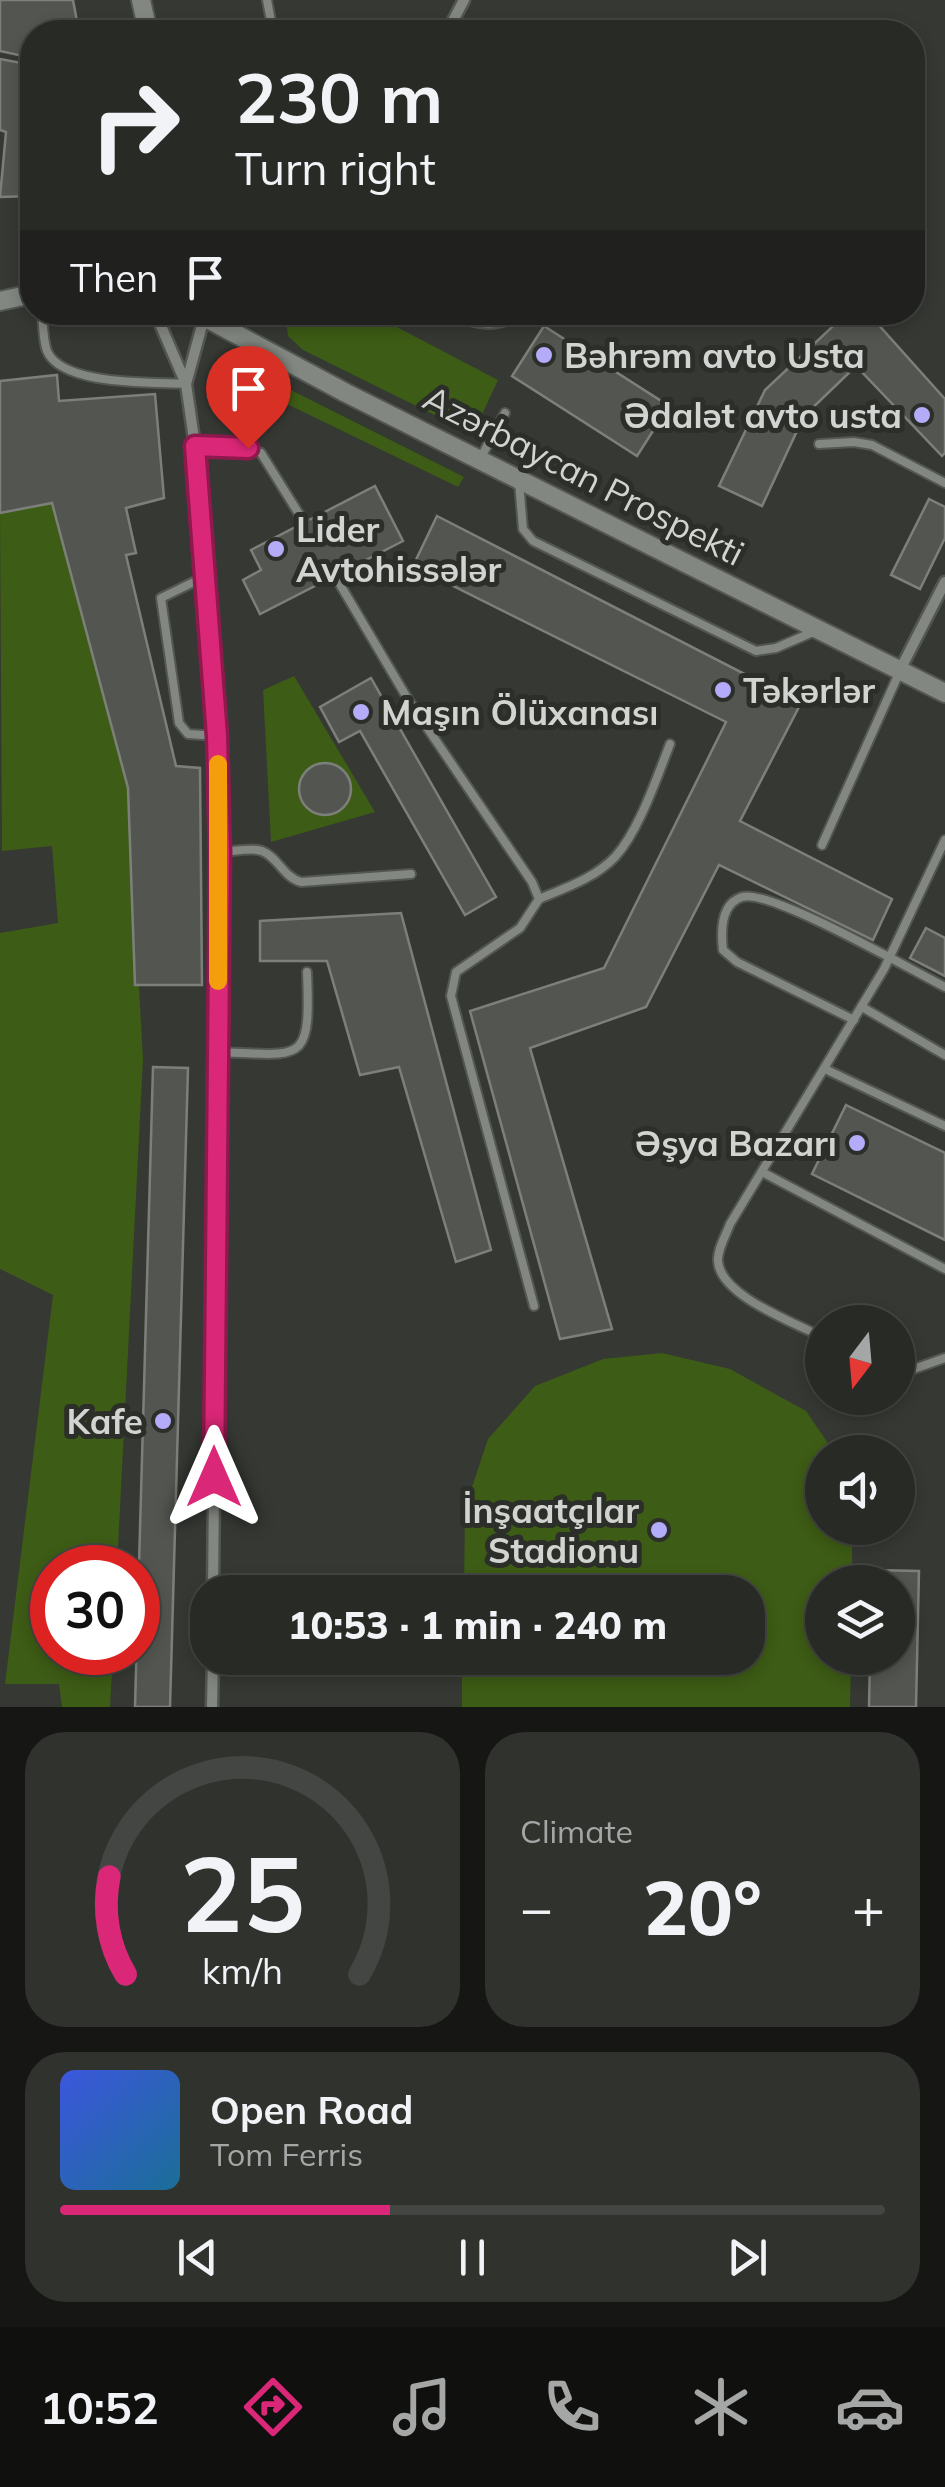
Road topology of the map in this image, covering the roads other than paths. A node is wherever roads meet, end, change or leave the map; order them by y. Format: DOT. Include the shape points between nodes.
graph roads {
  1 [pos="44,325"];
  2 [pos="161,325"];
  3 [pos="199,325"];
  4 [pos="222,325"];
  5 [pos="186,384"];
  6 [pos="506,413"];
  7 [pos="819,444"];
  8 [pos="195,446"];
  9 [pos="480,458"];
  10 [pos="519,478"];
  11 [pos="945,483"];
  12 [pos="304,522"];
  13 [pos="206,576"];
  14 [pos="335,576"];
  15 [pos="945,582"];
  16 [pos="818,630"];
  17 [pos="900,670"];
  18 [pos="945,693"];
  19 [pos="217,736"];
  20 [pos="670,744"];
  21 [pos="945,840"];
  22 [pos="822,845"];
  23 [pos="220,852"];
  24 [pos="411,874"];
  25 [pos="539,899"];
  26 [pos="890,958"];
  27 [pos="307,972"];
  28 [pos="945,987"];
  29 [pos="862,1007"];
  30 [pos="854,1020"];
  31 [pos="217,1052"];
  32 [pos="945,1055"];
  33 [pos="825,1069"];
  34 [pos="945,1126"];
  35 [pos="764,1173"];
  36 [pos="945,1269"];
  37 [pos="534,1306"];
  38 [pos="805,1328"];
  39 [pos="945,1358"];
  40 [pos="915,1369"];
  41 [pos="213,1575"];
  42 [pos="213,1675"];
  43 [pos="212,1707"];
  1 -- 5 [label="lane" via="48,352 76,375"];
  2 -- 5 [label="street"];
  3 -- 5 [label="street"];
  4 -- 9 [label="street, Azərbaycan Prospekti"];
  5 -- 8 [label="street"];
  6 -- 9 [label="lane"];
  7 -- 11 [label="lane" via="872,445"];
  8 -- 12 [label="lane" via="261,453"];
  8 -- 13 [label="street"];
  9 -- 10 [label="street, Azərbaycan Prospekti"];
  10 -- 16 [label="street, Azərbaycan Prospekti"];
  10 -- 16 [label="lane" via="523,529 532,541 756,650"];
  13 -- 19 [label="street"];
  13 -- 19 [label="lane" via="162,598 179,723 188,734"];
  14 -- 25 [label="lane"];
  15 -- 17 [label="street"];
  16 -- 17 [label="street, Azərbaycan Prospekti"];
  17 -- 18 [label="street, Azərbaycan Prospekti"];
  17 -- 22 [label="lane"];
  19 -- 23 [label="street"];
  20 -- 25 [label="lane" via="647,803 615,857"];
  21 -- 26 [label="lane"];
  23 -- 24 [label="lane" via="260,850 301,882"];
  23 -- 31 [label="street"];
  25 -- 37 [label="lane" via="520,928 456,972 451,996"];
  26 -- 28 [label="lane"];
  26 -- 29 [label="lane"];
  26 -- 30 [label="lane" via="756,897 728,906 720,931 723,950"];
  27 -- 31 [label="lane" via="309,1027 300,1046 286,1055"];
  29 -- 30 [label="lane"];
  29 -- 32 [label="lane"];
  30 -- 33 [label="lane"];
  31 -- 41 [label="street"];
  33 -- 34 [label="lane"];
  33 -- 35 [label="lane"];
  35 -- 36 [label="lane"];
  35 -- 38 [label="lane" via="730,1224 717,1258 722,1280"];
  39 -- 40 [label="lane"];
  42 -- 43 [label="street"];
}
